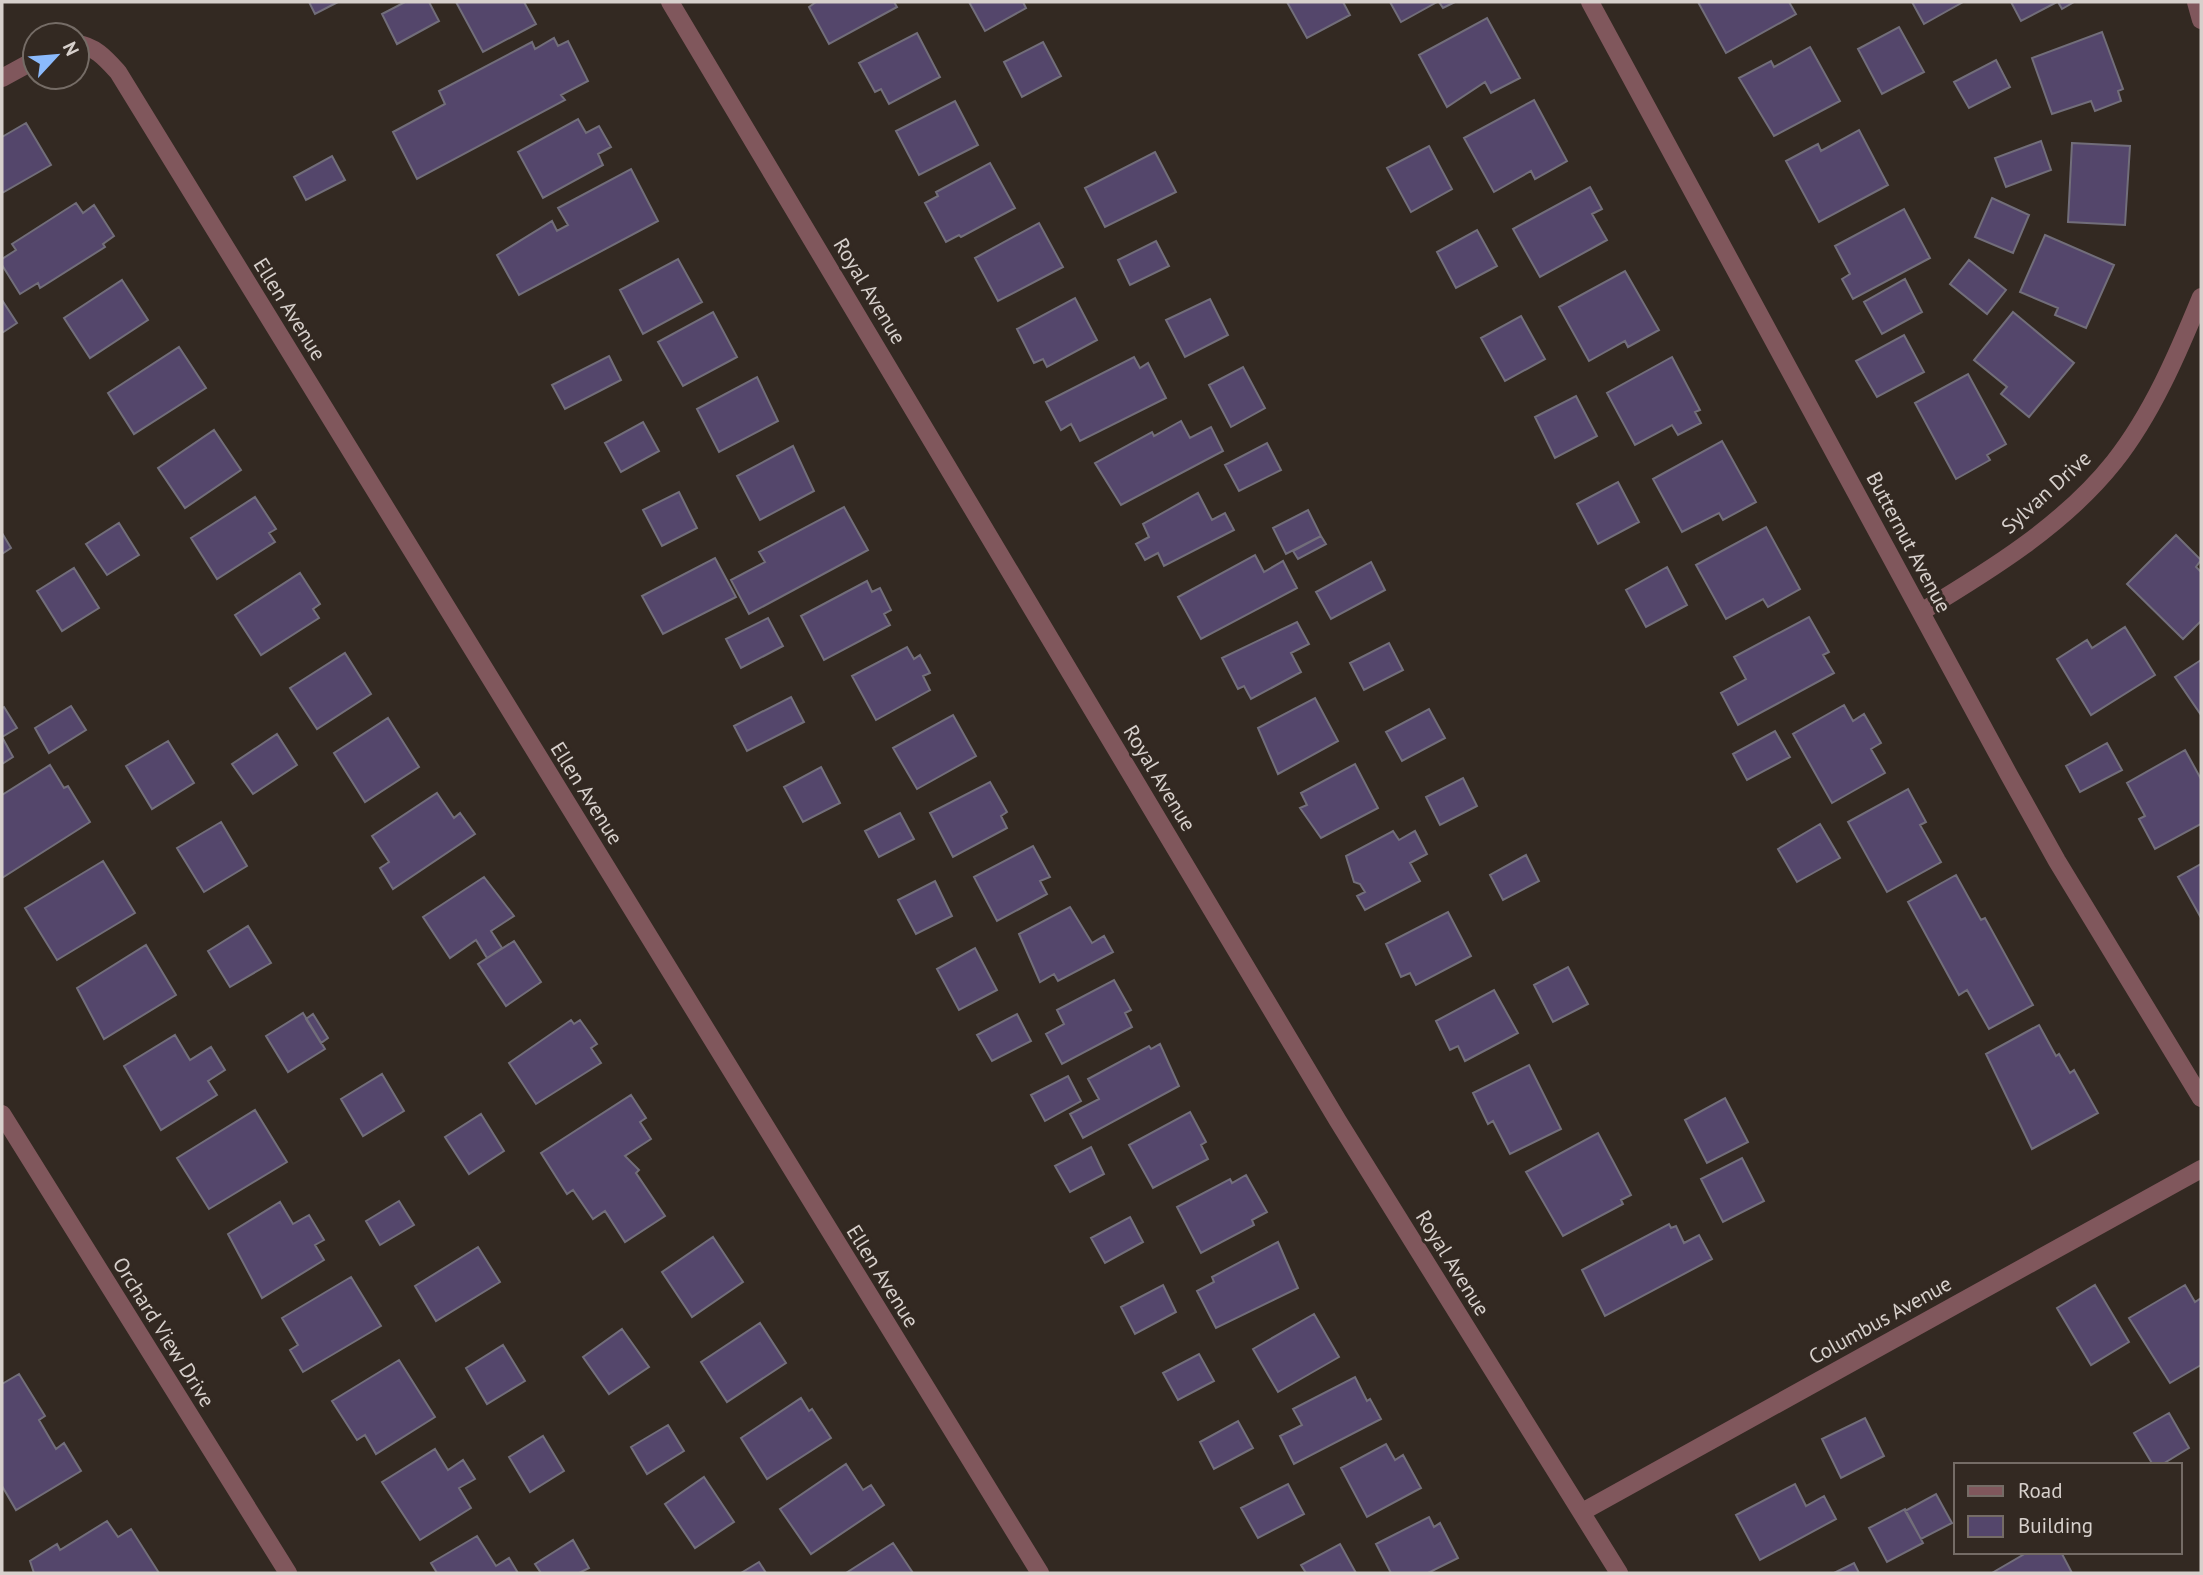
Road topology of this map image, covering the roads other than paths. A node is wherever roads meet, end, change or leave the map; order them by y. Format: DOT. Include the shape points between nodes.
graph roads {
  1 [pos="670,2"];
  2 [pos="1590,2"];
  3 [pos="2196,2"];
  4 [pos="2201,20"];
  5 [pos="91,49"];
  6 [pos="21,68"];
  7 [pos="2,78"];
  8 [pos="2201,297"];
  9 [pos="1921,612"];
  10 [pos="2201,1098"];
  11 [pos="2,1114"];
  12 [pos="2201,1169"];
  13 [pos="1582,1512"];
  14 [pos="288,1573"];
  15 [pos="1040,1573"];
  16 [pos="1619,1573"];
  1 -- 13 [label="street, Royal Avenue" via="1338,1121"];
  2 -- 9 [label="street, Butternut Avenue"];
  3 -- 4 [label="street"];
  5 -- 15 [label="street, Ellen Avenue" via="118,72"];
  6 -- 7 [label="street"];
  8 -- 9 [label="street, Sylvan Drive" via="2154,398 2114,461 2056,519"];
  9 -- 10 [label="street, Butternut Avenue" via="2057,861"];
  11 -- 14 [label="street, Orchard View Drive"];
  12 -- 13 [label="street, Columbus Avenue"];
  13 -- 16 [label="street, Royal Avenue"];
}
